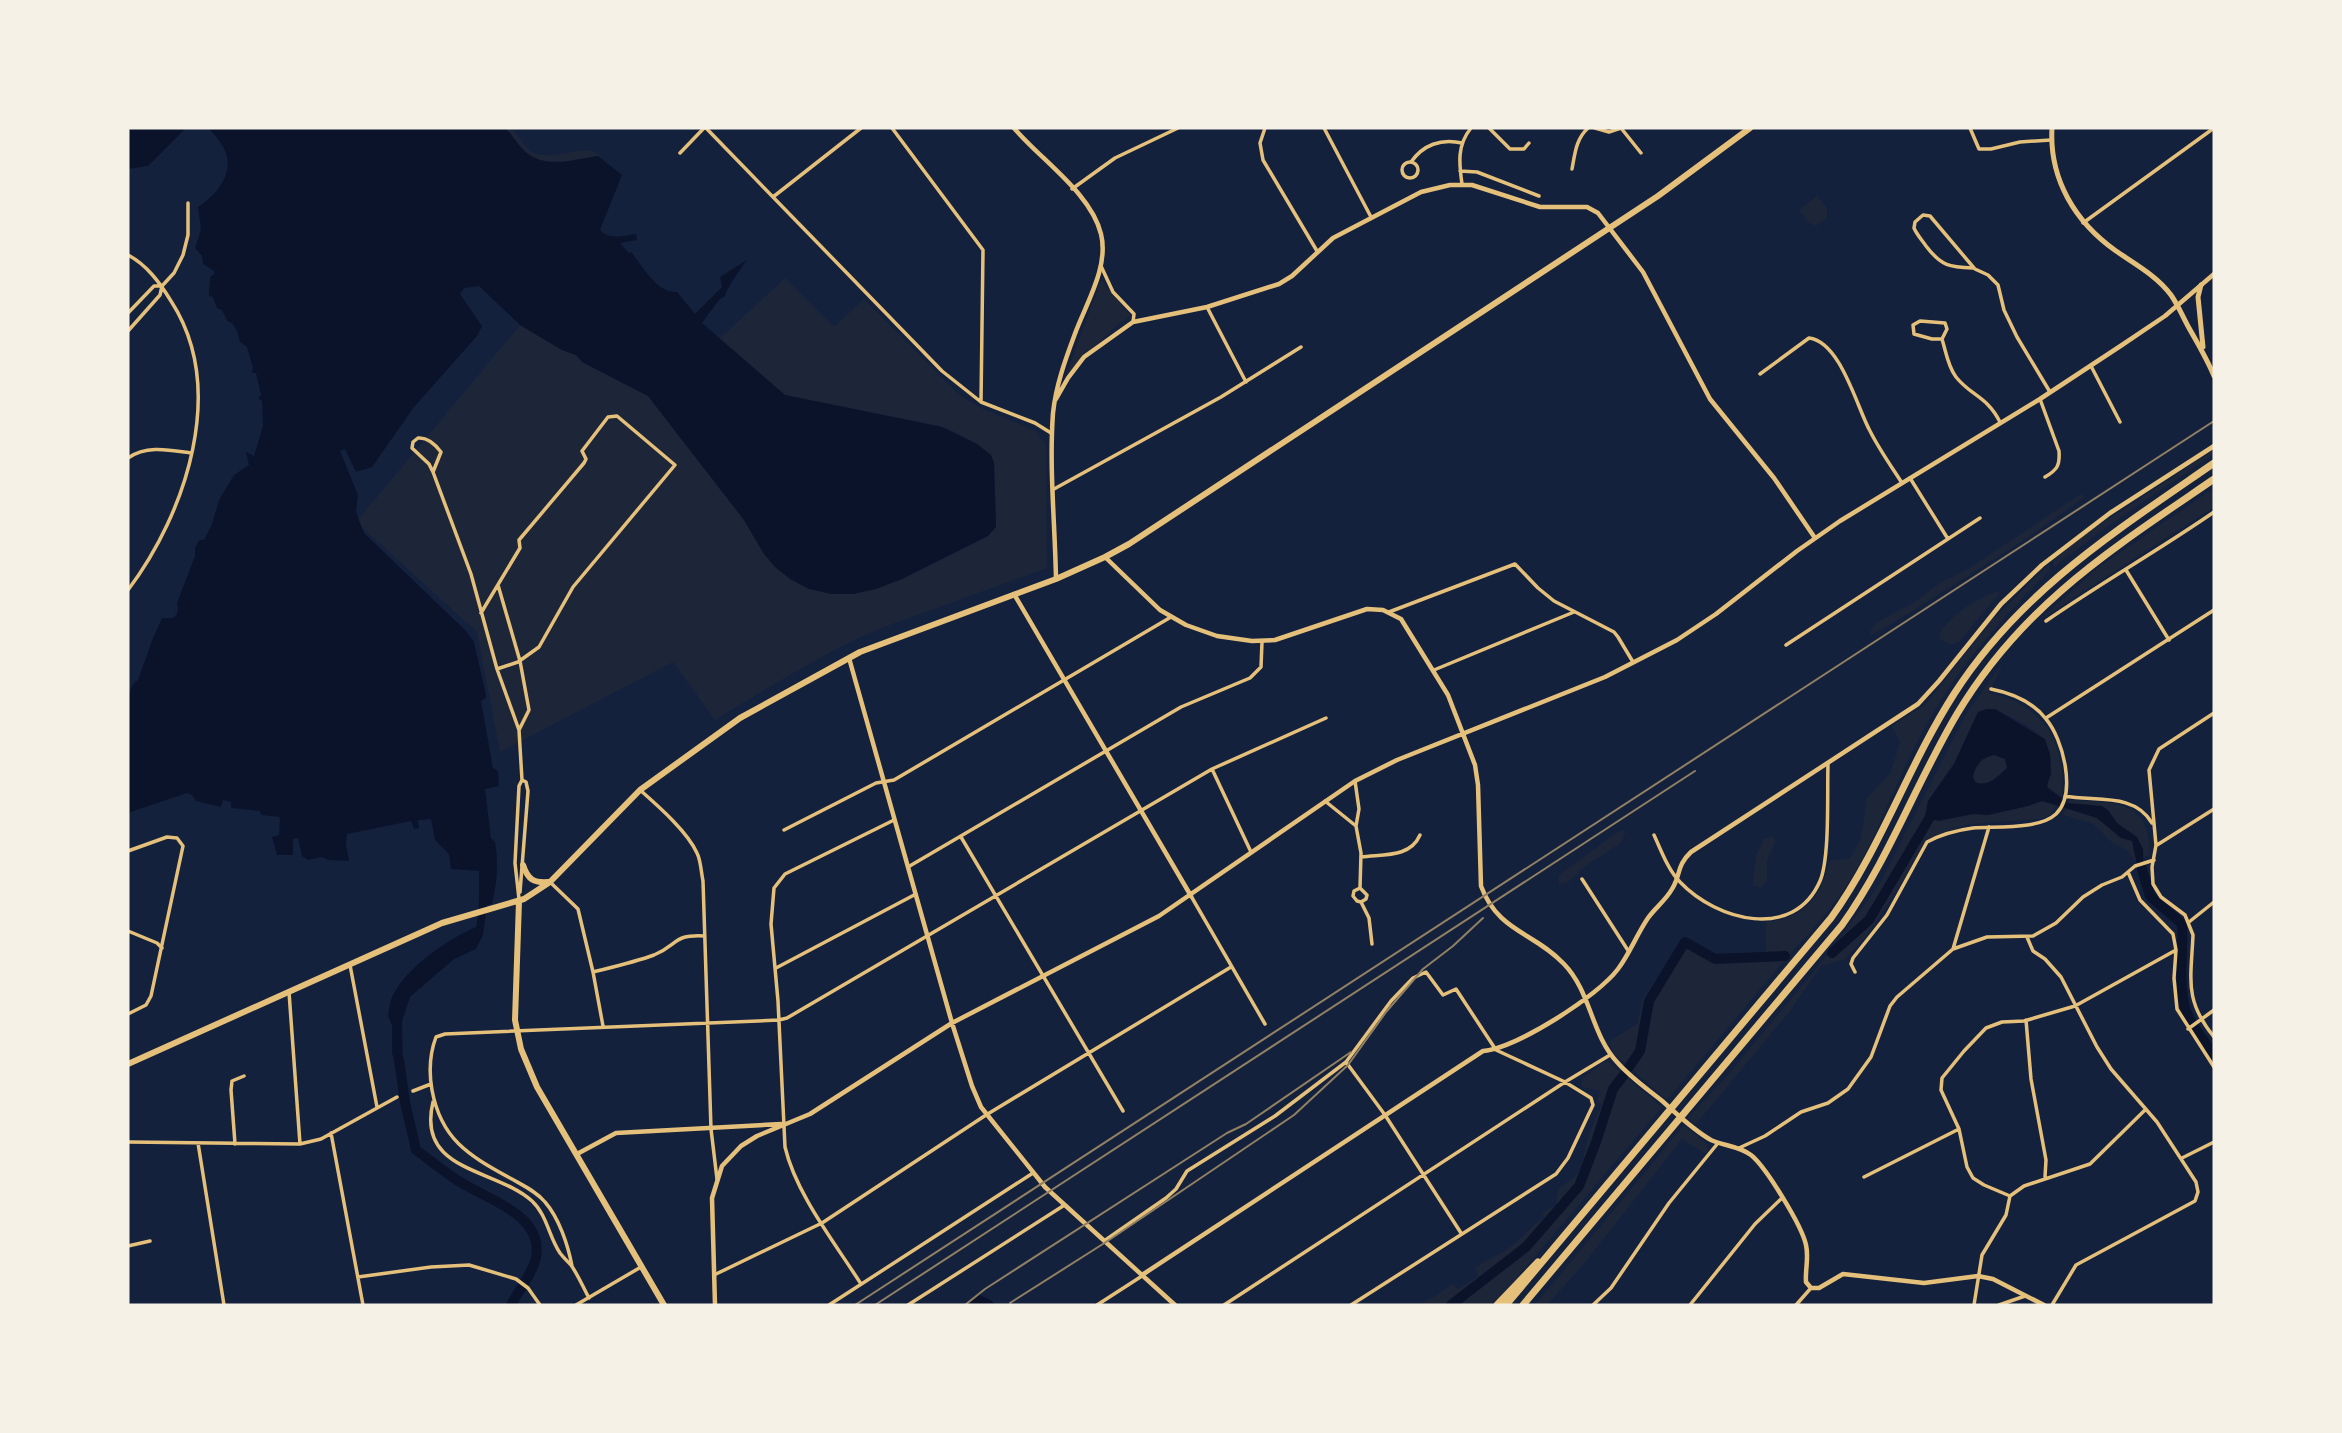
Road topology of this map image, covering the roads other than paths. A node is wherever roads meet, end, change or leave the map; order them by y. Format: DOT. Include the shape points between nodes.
graph roads {
  1 [pos="705,128"];
  2 [pos="861,128"];
  3 [pos="891,128"];
  4 [pos="1014,128"];
  5 [pos="1178,128"];
  6 [pos="1265,128"];
  7 [pos="1324,128"];
  8 [pos="1471,128"];
  9 [pos="1489,128"];
  10 [pos="1588,128"];
  11 [pos="1595,128"];
  12 [pos="1621,128"];
  13 [pos="1750,128"];
  14 [pos="1970,128"];
  15 [pos="2052,128"];
  16 [pos="2214,128"];
  17 [pos="2051,140"];
  18 [pos="1462,143"];
  19 [pos="1529,143"];
  20 [pos="680,153"];
  21 [pos="1642,153"];
  22 [pos="1411,162"];
  23 [pos="1572,169"];
  24 [pos="1460,171"];
  25 [pos="1462,184"];
  26 [pos="1072,189"];
  27 [pos="1539,196"];
  28 [pos="774,197"];
  29 [pos="188,203"];
  30 [pos="1371,217"];
  31 [pos="2083,223"];
  32 [pos="1609,227"];
  33 [pos="1317,251"];
  34 [pos="128,255"];
  35 [pos="1100,265"];
  36 [pos="1975,268"];
  37 [pos="2214,274"];
  38 [pos="2201,285"];
  39 [pos="162,286"];
  40 [pos="2177,305"];
  41 [pos="1207,307"];
  42 [pos="128,313"];
  43 [pos="1133,322"];
  44 [pos="128,331"];
  45 [pos="1942,339"];
  46 [pos="1301,347"];
  47 [pos="2204,353"];
  48 [pos="2091,366"];
  49 [pos="1759,374"];
  50 [pos="2214,376"];
  51 [pos="1246,382"];
  52 [pos="2050,392"];
  53 [pos="1056,399"];
  54 [pos="2040,399"];
  55 [pos="981,402"];
  56 [pos="2000,422"];
  57 [pos="2120,422"];
  58 [pos="1053,434"];
  59 [pos="2214,446"];
  60 [pos="191,453"];
  61 [pos="128,458"];
  62 [pos="2214,463"];
  63 [pos="433,472"];
  64 [pos="1910,477"];
  65 [pos="2045,477"];
  66 [pos="2214,479"];
  67 [pos="1902,483"];
  68 [pos="1054,489"];
  69 [pos="2214,512"];
  70 [pos="1980,518"];
  71 [pos="1815,538"];
  72 [pos="1948,539"];
  73 [pos="1105,557"];
  74 [pos="2126,569"];
  75 [pos="1056,579"];
  76 [pos="498,585"];
  77 [pos="128,590"];
  78 [pos="1013,594"];
  79 [pos="2214,610"];
  80 [pos="1389,612"];
  81 [pos="1574,612"];
  82 [pos="481,613"];
  83 [pos="1171,617"];
  84 [pos="2046,621"];
  85 [pos="2169,640"];
  86 [pos="1262,642"];
  87 [pos="1786,645"];
  88 [pos="849,658"];
  89 [pos="520,661"];
  90 [pos="1634,663"];
  91 [pos="497,669"];
  92 [pos="1434,670"];
  93 [pos="1064,681"];
  94 [pos="1991,689"];
  95 [pos="2214,713"];
  96 [pos="1326,718"];
  97 [pos="2046,718"];
  98 [pos="519,730"];
  99 [pos="1464,734"];
  100 [pos="1106,752"];
  101 [pos="1828,764"];
  102 [pos="1212,769"];
  103 [pos="522,780"];
  104 [pos="1355,780"];
  105 [pos="884,782"];
  106 [pos="640,790"];
  107 [pos="2065,797"];
  108 [pos="1324,800"];
  109 [pos="2214,809"];
  110 [pos="1140,811"];
  111 [pos="894,820"];
  112 [pos="2152,823"];
  113 [pos="1356,826"];
  114 [pos="1989,827"];
  115 [pos="784,830"];
  116 [pos="1420,835"];
  117 [pos="1654,835"];
  118 [pos="961,837"];
  119 [pos="2156,845"];
  120 [pos="128,851"];
  121 [pos="1251,852"];
  122 [pos="1361,856"];
  123 [pos="2154,860"];
  124 [pos="523,865"];
  125 [pos="908,867"];
  126 [pos="2128,872"];
  127 [pos="1676,878"];
  128 [pos="1582,879"];
  129 [pos="550,882"];
  130 [pos="1360,888"];
  131 [pos="916,894"];
  132 [pos="998,896"];
  133 [pos="1191,896"];
  134 [pos="519,901"];
  135 [pos="1361,902"];
  136 [pos="2214,902"];
  137 [pos="2189,922"];
  138 [pos="128,931"];
  139 [pos="130,935"];
  140 [pos="705,936"];
  141 [pos="928,936"];
  142 [pos="2027,937"];
  143 [pos="1372,944"];
  144 [pos="162,948"];
  145 [pos="1953,949"];
  146 [pos="2176,950"];
  147 [pos="1629,952"];
  148 [pos="349,965"];
  149 [pos="1231,967"];
  150 [pos="776,968"];
  151 [pos="593,972"];
  152 [pos="1855,972"];
  153 [pos="1044,976"];
  154 [pos="289,992"];
  155 [pos="1587,999"];
  156 [pos="2075,1006"];
  157 [pos="2214,1010"];
  158 [pos="128,1014"];
  159 [pos="779,1020"];
  160 [pos="2026,1020"];
  161 [pos="2199,1021"];
  162 [pos="708,1022"];
  163 [pos="952,1023"];
  164 [pos="1265,1024"];
  165 [pos="603,1026"];
  166 [pos="2189,1028"];
  167 [pos="518,1030"];
  168 [pos="2214,1037"];
  169 [pos="1496,1050"];
  170 [pos="1088,1052"];
  171 [pos="1610,1055"];
  172 [pos="1346,1062"];
  173 [pos="128,1064"];
  174 [pos="2214,1068"];
  175 [pos="244,1076"];
  176 [pos="1565,1082"];
  177 [pos="431,1084"];
  178 [pos="413,1091"];
  179 [pos="397,1097"];
  180 [pos="433,1100"];
  181 [pos="377,1107"];
  182 [pos="2145,1110"];
  183 [pos="1123,1111"];
  184 [pos="986,1115"];
  185 [pos="1385,1115"];
  186 [pos="784,1124"];
  187 [pos="711,1129"];
  188 [pos="1959,1129"];
  189 [pos="331,1133"];
  190 [pos="128,1142"];
  191 [pos="2214,1142"];
  192 [pos="198,1143"];
  193 [pos="1718,1143"];
  194 [pos="235,1144"];
  195 [pos="300,1144"];
  196 [pos="1739,1148"];
  197 [pos="577,1154"];
  198 [pos="2182,1158"];
  199 [pos="1033,1173"];
  200 [pos="1424,1175"];
  201 [pos="1864,1177"];
  202 [pos="2045,1177"];
  203 [pos="717,1179"];
  204 [pos="2010,1196"];
  205 [pos="1782,1198"];
  206 [pos="1063,1206"];
  207 [pos="822,1223"];
  208 [pos="1461,1233"];
  209 [pos="150,1241"];
  210 [pos="1104,1241"];
  211 [pos="1559,1243"];
  212 [pos="128,1246"];
  213 [pos="572,1266"];
  214 [pos="641,1267"];
  215 [pos="714,1275"];
  216 [pos="1142,1275"];
  217 [pos="1978,1276"];
  218 [pos="358,1277"];
  219 [pos="861,1284"];
  220 [pos="1811,1288"];
  221 [pos="2025,1296"];
  222 [pos="589,1298"];
  223 [pos="224,1305"];
  224 [pos="363,1305"];
  225 [pos="540,1305"];
  226 [pos="576,1305"];
  227 [pos="663,1305"];
  228 [pos="715,1305"];
  229 [pos="829,1305"];
  230 [pos="908,1305"];
  231 [pos="1097,1305"];
  232 [pos="1175,1305"];
  233 [pos="1223,1305"];
  234 [pos="1351,1305"];
  235 [pos="1497,1305"];
  236 [pos="1506,1305"];
  237 [pos="1523,1305"];
  238 [pos="1593,1305"];
  239 [pos="1690,1305"];
  240 [pos="1796,1305"];
  241 [pos="1974,1305"];
  242 [pos="1999,1305"];
  243 [pos="2044,1305"];
  244 [pos="2052,1305"];
  1 -- 20 [label="street"];
  1 -- 28 [label="street"];
  2 -- 28 [label="street"];
  3 -- 55 [label="street" via="983,250"];
  4 -- 26 [label="street"];
  5 -- 26 [label="street" via="1115,158"];
  6 -- 33 [label="street" via="1260,143 1263,160"];
  7 -- 30 [label="street"];
  8 -- 18 [label="street"];
  9 -- 19 [label="street" via="1510,149 1524,149"];
  10 -- 23 [label="street" via="1576,147"];
  11 -- 12 [label="street" via="1609,132"];
  12 -- 21 [label="street"];
  13 -- 32 [label="main road"];
  14 -- 17 [label="street" via="1979,149"];
  15 -- 17 [label="main road"];
  16 -- 31 [label="street"];
  17 -- 31 [label="main road" via="2060,183"];
  18 -- 22 [label="street" via="1440,142 1424,148"];
  18 -- 24 [label="street"];
  22 -- 22 [label="street" via="1402,170 1410,178 1418,170"];
  24 -- 25 [label="street"];
  24 -- 27 [label="street" via="1477,172"];
  25 -- 30 [label="street" via="1421,192"];
  25 -- 32 [label="street" via="1540,207 1587,206"];
  26 -- 35 [label="street" via="1086,204 1100,232"];
  28 -- 55 [label="street" via="942,371"];
  29 -- 39 [label="street" via="183,255"];
  30 -- 33 [label="street"];
  31 -- 40 [label="main road" via="2150,274"];
  32 -- 71 [label="street" via="1643,272 1710,399 1762,462"];
  32 -- 73 [label="main road"];
  33 -- 41 [label="street" via="1279,284"];
  34 -- 39 [label="street"];
  35 -- 43 [label="street" via="1113,292 1134,314"];
  35 -- 53 [label="street"];
  36 -- 36 [label="street" via="1930,216 1918,218 1916,233 1938,260 1951,267"];
  36 -- 52 [label="street" via="1998,285 2017,337"];
  37 -- 38 [label="street"];
  38 -- 40 [label="street"];
  38 -- 47 [label="main road" via="2198,298"];
  39 -- 42 [label="street" via="154,286"];
  39 -- 44 [label="street" via="160,295"];
  39 -- 60 [label="street" via="180,313 196,359 200,405"];
  40 -- 47 [label="main road"];
  40 -- 48 [label="street"];
  41 -- 43 [label="street"];
  41 -- 51 [label="street"];
  43 -- 53 [label="street" via="1084,357"];
  45 -- 45 [label="street" via="1945,323 1920,321 1913,325 1919,337"];
  45 -- 56 [label="street" via="1956,377 1983,398"];
  46 -- 51 [label="street"];
  47 -- 50 [label="main road"];
  48 -- 52 [label="street"];
  48 -- 57 [label="street"];
  49 -- 67 [label="street" via="1814,338 1834,357 1853,386 1870,432"];
  51 -- 68 [label="street"];
  52 -- 54 [label="street"];
  53 -- 58 [label="street"];
  54 -- 56 [label="street"];
  54 -- 65 [label="street" via="2060,461"];
  55 -- 58 [label="street"];
  56 -- 64 [label="street"];
  58 -- 68 [label="street"];
  59 -- 101 [label="street" via="2060,550 2001,604 1926,697"];
  60 -- 61 [label="street" via="161,448"];
  60 -- 77 [label="street" via="167,524"];
  62 -- 211 [label="highway" via="2073,562 1994,639 1943,712 1868,861 1832,918"];
  63 -- 63 [label="street" via="412,448 418,438 441,452"];
  63 -- 82 [label="street"];
  64 -- 67 [label="street"];
  64 -- 72 [label="street"];
  66 -- 237 [label="highway" via="2074,578 2010,641 1958,712 1878,869 1842,925"];
  67 -- 71 [label="street"];
  68 -- 75 [label="street"];
  69 -- 74 [label="street"];
  70 -- 72 [label="street"];
  71 -- 90 [label="street" via="1694,629"];
  72 -- 87 [label="street"];
  73 -- 75 [label="main road"];
  73 -- 83 [label="street"];
  74 -- 84 [label="street"];
  74 -- 85 [label="street"];
  75 -- 78 [label="main road"];
  76 -- 82 [label="street"];
  76 -- 89 [label="street"];
  76 -- 89 [label="street" via="520,548 519,540 584,463 582,451 608,417 617,416 676,465 573,587 539,647"];
  78 -- 88 [label="main road"];
  78 -- 93 [label="street"];
  79 -- 85 [label="street"];
  80 -- 81 [label="street" via="1515,564 1538,588"];
  80 -- 86 [label="street" via="1367,609"];
  80 -- 92 [label="street" via="1401,619"];
  81 -- 90 [label="street" via="1618,636"];
  81 -- 92 [label="street"];
  82 -- 91 [label="street"];
  83 -- 86 [label="street" via="1217,636"];
  83 -- 93 [label="street"];
  85 -- 97 [label="street"];
  86 -- 100 [label="street" via="1263,661 1254,676 1181,707"];
  88 -- 105 [label="street"];
  88 -- 106 [label="main road" via="740,718"];
  89 -- 91 [label="street"];
  89 -- 98 [label="street" via="529,710"];
  90 -- 99 [label="street"];
  91 -- 98 [label="street"];
  92 -- 99 [label="street"];
  93 -- 100 [label="street"];
  93 -- 105 [label="street"];
  94 -- 97 [label="street" via="2018,697"];
  95 -- 112 [label="street" via="2154,757 2149,770"];
  96 -- 102 [label="street"];
  97 -- 107 [label="street" via="2063,754"];
  98 -- 103 [label="street"];
  99 -- 104 [label="street"];
  99 -- 155 [label="street" via="1478,785 1482,889 1500,918 1549,949 1567,967"];
  100 -- 110 [label="street"];
  100 -- 118 [label="street"];
  101 -- 127 [label="street" via="1691,852 1681,862"];
  101 -- 127 [label="street" via="1823,873 1802,907 1781,918 1749,919 1705,901"];
  102 -- 110 [label="street"];
  102 -- 121 [label="street"];
  103 -- 124 [label="street" via="528,791"];
  103 -- 134 [label="street" via="515,863"];
  104 -- 108 [label="street"];
  104 -- 113 [label="street"];
  105 -- 111 [label="street"];
  105 -- 115 [label="street"];
  106 -- 129 [label="main road"];
  106 -- 140 [label="street" via="664,811 697,853"];
  107 -- 112 [label="street" via="2114,799 2147,815"];
  107 -- 114 [label="street" via="2044,821"];
  108 -- 113 [label="street"];
  108 -- 121 [label="street"];
  109 -- 119 [label="street"];
  110 -- 132 [label="street"];
  110 -- 133 [label="street"];
  111 -- 125 [label="street"];
  111 -- 150 [label="street" via="779,880 771,906"];
  112 -- 119 [label="street"];
  113 -- 122 [label="street"];
  114 -- 145 [label="street"];
  114 -- 152 [label="street" via="1955,831 1927,842 1888,915 1853,958"];
  116 -- 122 [label="street" via="1416,845 1402,852"];
  117 -- 127 [label="street"];
  118 -- 125 [label="street"];
  118 -- 132 [label="street"];
  119 -- 123 [label="street"];
  120 -- 144 [label="street" via="167,837 177,838 183,846"];
  121 -- 133 [label="street"];
  122 -- 130 [label="street"];
  123 -- 126 [label="street"];
  123 -- 137 [label="street" via="2155,889"];
  124 -- 129 [label="main road" via="528,878"];
  124 -- 134 [label="street"];
  125 -- 131 [label="street"];
  126 -- 142 [label="street" via="2083,897 2050,927"];
  126 -- 146 [label="street" via="2140,900 2172,934"];
  127 -- 147 [label="street"];
  128 -- 147 [label="street"];
  129 -- 134 [label="main road"];
  129 -- 151 [label="street" via="578,909"];
  130 -- 135 [label="street" via="1367,895"];
  130 -- 135 [label="street" via="1353,896"];
  131 -- 141 [label="street"];
  131 -- 150 [label="street"];
  132 -- 141 [label="street"];
  132 -- 153 [label="street"];
  133 -- 149 [label="street"];
  133 -- 153 [label="street" via="1140,928"];
  134 -- 148 [label="main road" via="442,923"];
  134 -- 167 [label="main road"];
  135 -- 143 [label="street" via="1369,918"];
  136 -- 137 [label="street"];
  137 -- 161 [label="street" via="2193,935 2191,990"];
  138 -- 139 [label="street"];
  139 -- 144 [label="street"];
  140 -- 151 [label="street" via="682,936 651,956"];
  140 -- 162 [label="street"];
  141 -- 159 [label="street"];
  141 -- 163 [label="street"];
  142 -- 145 [label="street" via="1987,937"];
  142 -- 156 [label="street" via="2032,951 2061,977"];
  144 -- 158 [label="street" via="146,1005"];
  145 -- 196 [label="street" via="1897,997 1871,1056 1848,1089"];
  146 -- 156 [label="street"];
  146 -- 166 [label="street" via="2174,999"];
  147 -- 155 [label="street"];
  148 -- 154 [label="main road"];
  148 -- 181 [label="street"];
  149 -- 164 [label="street"];
  149 -- 170 [label="street"];
  150 -- 159 [label="street"];
  151 -- 165 [label="street"];
  153 -- 163 [label="street"];
  153 -- 170 [label="street"];
  154 -- 173 [label="main road"];
  154 -- 195 [label="street"];
  155 -- 169 [label="street"];
  155 -- 171 [label="street"];
  156 -- 160 [label="street"];
  156 -- 182 [label="street" via="2111,1069"];
  157 -- 161 [label="street"];
  159 -- 162 [label="street"];
  159 -- 186 [label="street"];
  160 -- 188 [label="street" via="1986,1028 1942,1078 1941,1090"];
  160 -- 202 [label="street"];
  161 -- 166 [label="street"];
  161 -- 168 [label="street"];
  162 -- 165 [label="street"];
  162 -- 187 [label="street"];
  163 -- 184 [label="street" via="971,1086"];
  163 -- 186 [label="street" via="829,1103"];
  165 -- 167 [label="street"];
  166 -- 174 [label="street"];
  167 -- 177 [label="street" via="436,1037"];
  167 -- 197 [label="main road" via="537,1087"];
  169 -- 172 [label="street" via="1456,989 1443,995 1426,972 1413,978 1377,1018"];
  169 -- 176 [label="street"];
  169 -- 185 [label="street" via="1483,1051"];
  170 -- 183 [label="street"];
  170 -- 184 [label="street"];
  171 -- 176 [label="street"];
  171 -- 193 [label="street" via="1698,1132"];
  172 -- 185 [label="street"];
  172 -- 210 [label="street" via="1275,1115 1187,1171 1166,1198"];
  175 -- 194 [label="street" via="232,1081"];
  176 -- 200 [label="street"];
  176 -- 208 [label="street" via="1591,1098 1592,1105 1568,1158 1556,1174"];
  177 -- 178 [label="street"];
  177 -- 180 [label="street"];
  179 -- 181 [label="street"];
  180 -- 213 [label="street" via="449,1136 546,1203"];
  180 -- 213 [label="street" via="430,1128 446,1156 531,1201 559,1253"];
  181 -- 189 [label="street"];
  182 -- 198 [label="street"];
  182 -- 202 [label="street" via="2090,1164"];
  184 -- 199 [label="street"];
  184 -- 207 [label="street"];
  185 -- 200 [label="street"];
  185 -- 216 [label="street"];
  186 -- 187 [label="street"];
  186 -- 203 [label="street" via="741,1146"];
  186 -- 207 [label="street" via="789,1161"];
  187 -- 197 [label="street" via="613,1134"];
  187 -- 203 [label="street"];
  188 -- 201 [label="street"];
  188 -- 204 [label="street" via="1973,1178"];
  189 -- 195 [label="street"];
  189 -- 218 [label="street"];
  190 -- 192 [label="street"];
  191 -- 198 [label="street"];
  192 -- 194 [label="street"];
  192 -- 223 [label="street"];
  193 -- 196 [label="street"];
  193 -- 238 [label="street" via="1669,1203 1611,1288"];
  194 -- 195 [label="street"];
  196 -- 205 [label="street" via="1761,1166"];
  197 -- 214 [label="main road"];
  198 -- 244 [label="street" via="2196,1182 2194,1200 2076,1265"];
  199 -- 206 [label="street"];
  199 -- 219 [label="street"];
  200 -- 208 [label="street"];
  200 -- 233 [label="street"];
  202 -- 204 [label="street"];
  203 -- 215 [label="street" via="712,1198"];
  204 -- 217 [label="street" via="2006,1215 1982,1255"];
  205 -- 220 [label="street" via="1806,1243 1806,1282"];
  205 -- 239 [label="street" via="1755,1224"];
  206 -- 210 [label="street"];
  206 -- 230 [label="street"];
  207 -- 215 [label="street"];
  207 -- 219 [label="street"];
  208 -- 234 [label="street"];
  209 -- 212 [label="street"];
  210 -- 216 [label="street"];
  211 -- 235 [label="highway"];
  211 -- 236 [label="highway"];
  213 -- 222 [label="street"];
  214 -- 222 [label="street"];
  214 -- 227 [label="main road"];
  215 -- 228 [label="street"];
  216 -- 231 [label="street"];
  216 -- 232 [label="street"];
  217 -- 220 [label="street" via="1921,1283 1843,1274"];
  217 -- 221 [label="street"];
  217 -- 241 [label="street"];
  218 -- 224 [label="street"];
  218 -- 225 [label="street" via="469,1265 516,1279"];
  219 -- 229 [label="street"];
  220 -- 240 [label="street"];
  221 -- 242 [label="street"];
  221 -- 243 [label="street"];
  222 -- 226 [label="street"];
}
